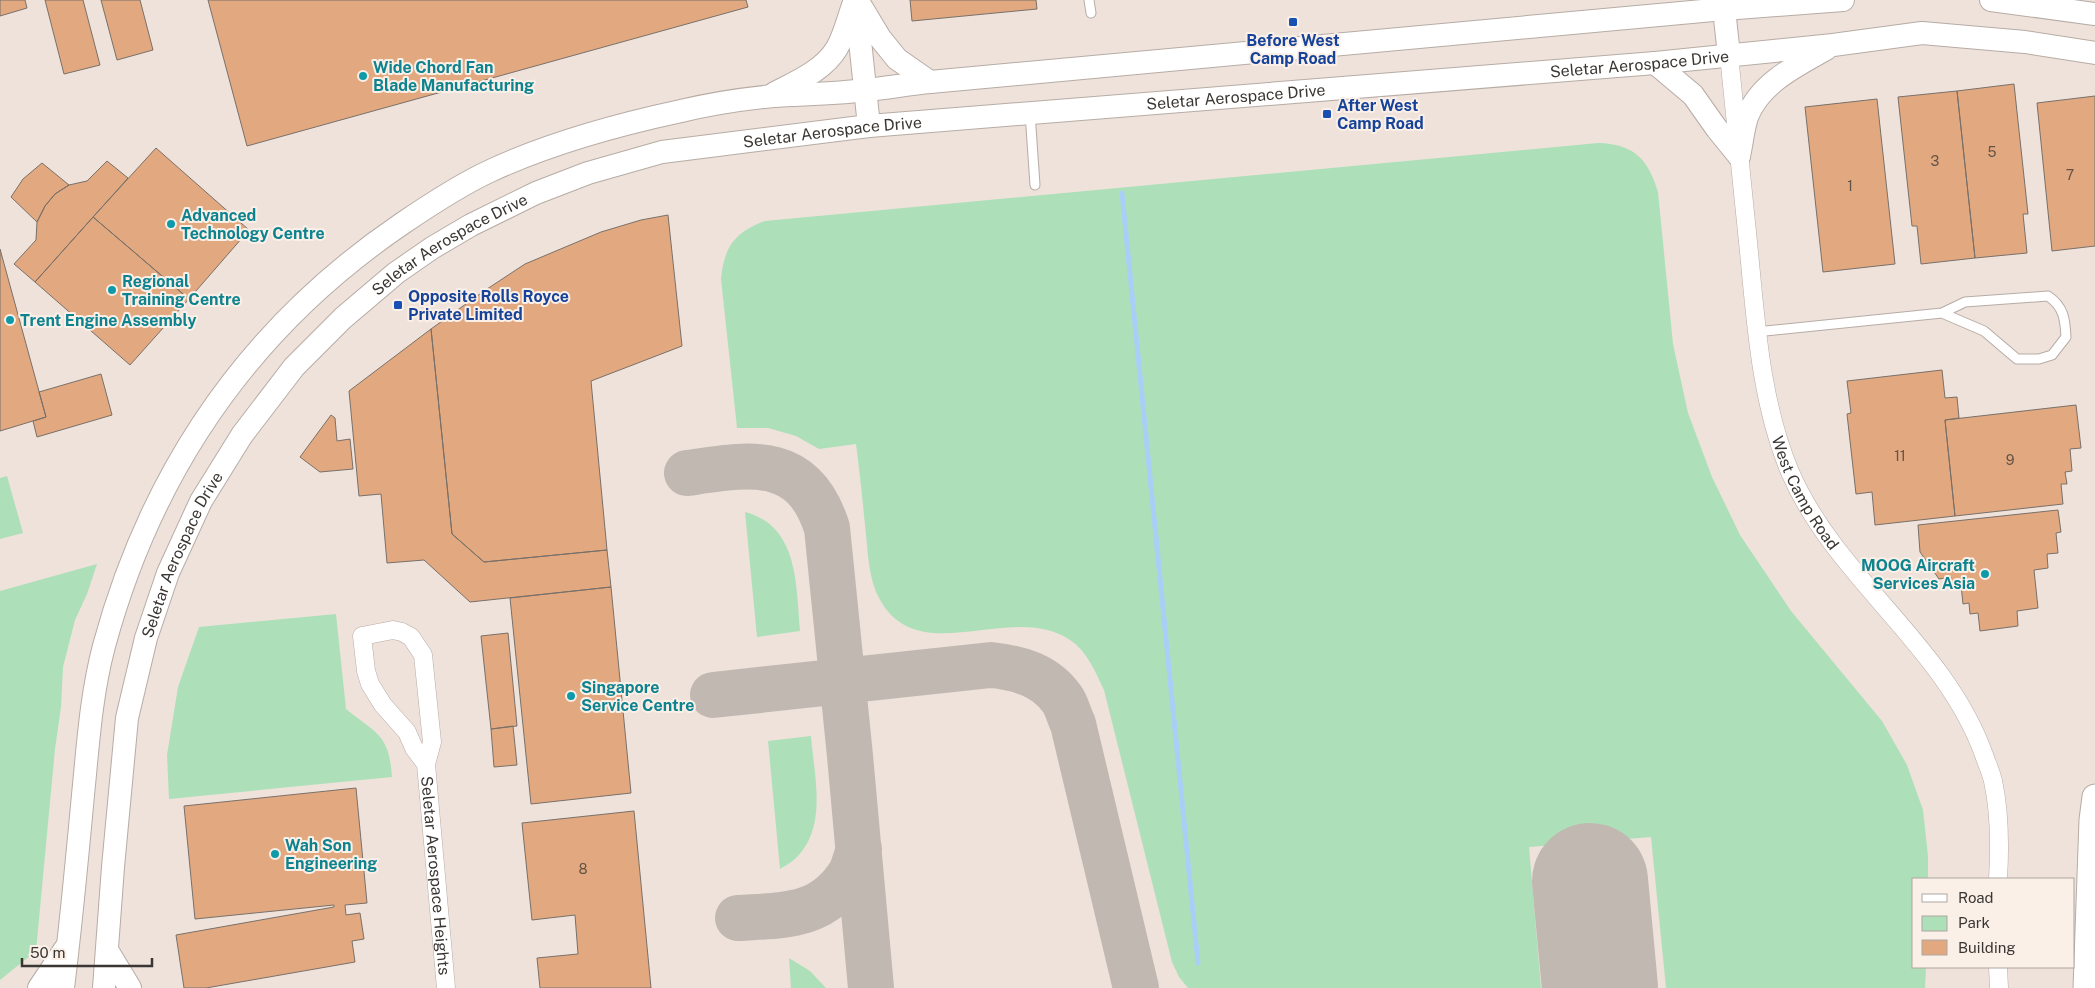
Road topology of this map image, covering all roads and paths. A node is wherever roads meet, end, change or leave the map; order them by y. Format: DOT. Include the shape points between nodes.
graph roads {
  1 [pos="856,0"];
  2 [pos="1090,0"];
  3 [pos="1661,0"];
  4 [pos="1843,0"];
  5 [pos="1991,0"];
  6 [pos="1798,2"];
  7 [pos="1724,4"];
  8 [pos="1091,13"];
  9 [pos="2095,14"];
  10 [pos="1633,17"];
  11 [pos="1833,45"];
  12 [pos="2095,53"];
  13 [pos="1729,55"];
  14 [pos="1655,63"];
  15 [pos="930,82"];
  16 [pos="865,91"];
  17 [pos="768,97"];
  18 [pos="1030,113"];
  19 [pos="869,126"];
  20 [pos="1740,156"];
  21 [pos="1035,185"];
  22 [pos="1942,313"];
  23 [pos="1756,332"];
  24 [pos="426,764"];
  25 [pos="2095,797"];
  26 [pos="1998,878"];
  27 [pos="69,941"];
  28 [pos="107,950"];
  29 [pos="1998,968"];
  30 [pos="39,988"];
  31 [pos="64,988"];
  32 [pos="104,988"];
  33 [pos="130,988"];
  34 [pos="446,988"];
  35 [pos="1998,988"];
  36 [pos="2086,988"];
  1 -- 15 [label="street" via="897,59"];
  1 -- 16 [label="street"];
  1 -- 17 [label="street" via="838,47 824,64"];
  2 -- 8 [label="lane"];
  3 -- 10 [label="street"];
  4 -- 6 [label="street"];
  5 -- 9 [label="street"];
  6 -- 7 [label="street"];
  7 -- 10 [label="street"];
  7 -- 13 [label="street"];
  10 -- 15 [label="street"];
  11 -- 12 [label="street, Seletar Aerospace Drive" via="1922,33 2025,42"];
  11 -- 13 [label="street, Seletar Aerospace Drive"];
  11 -- 20 [label="street" via="1768,86 1747,117"];
  13 -- 14 [label="street, Seletar Aerospace Drive"];
  13 -- 20 [label="street, West Camp Road"];
  14 -- 18 [label="street, Seletar Aerospace Drive"];
  14 -- 20 [label="street" via="1694,95"];
  15 -- 16 [label="street"];
  16 -- 17 [label="street"];
  16 -- 19 [label="street"];
  17 -- 27 [label="street" via="682,110 591,134 488,172 429,205 376,241 326,281 277,327 206,417 170,476 135,552 104,646 92,703"];
  18 -- 19 [label="street, Seletar Aerospace Drive"];
  18 -- 21 [label="lane"];
  19 -- 28 [label="street, Seletar Aerospace Drive" via="662,152 588,173 536,193 471,225 396,273 343,318 294,367 242,435 201,501 168,573 146,638 126,723"];
  20 -- 23 [label="street, West Camp Road"];
  22 -- 22 [label="lane" via="1965,302 2048,296 2065,316 2066,337 2052,355 2039,360 2017,359 1984,331"];
  22 -- 23 [label="lane"];
  23 -- 26 [label="street, West Camp Road" via="1769,408 1790,472 1817,522 1854,571 1933,662 1975,729 1993,780 2000,834"];
  24 -- 24 [label="street, Seletar Aerospace Heights" via="407,732 372,689 366,671 362,636 393,630 402,632 411,637 423,655 432,742"];
  24 -- 34 [label="street, Seletar Aerospace Heights"];
  25 -- 36 [label="main road"];
  27 -- 30 [label="street"];
  27 -- 31 [label="street"];
  28 -- 32 [label="street, Seletar Aerospace Drive"];
  28 -- 33 [label="street"];
  29 -- 35 [label="street"];
}
